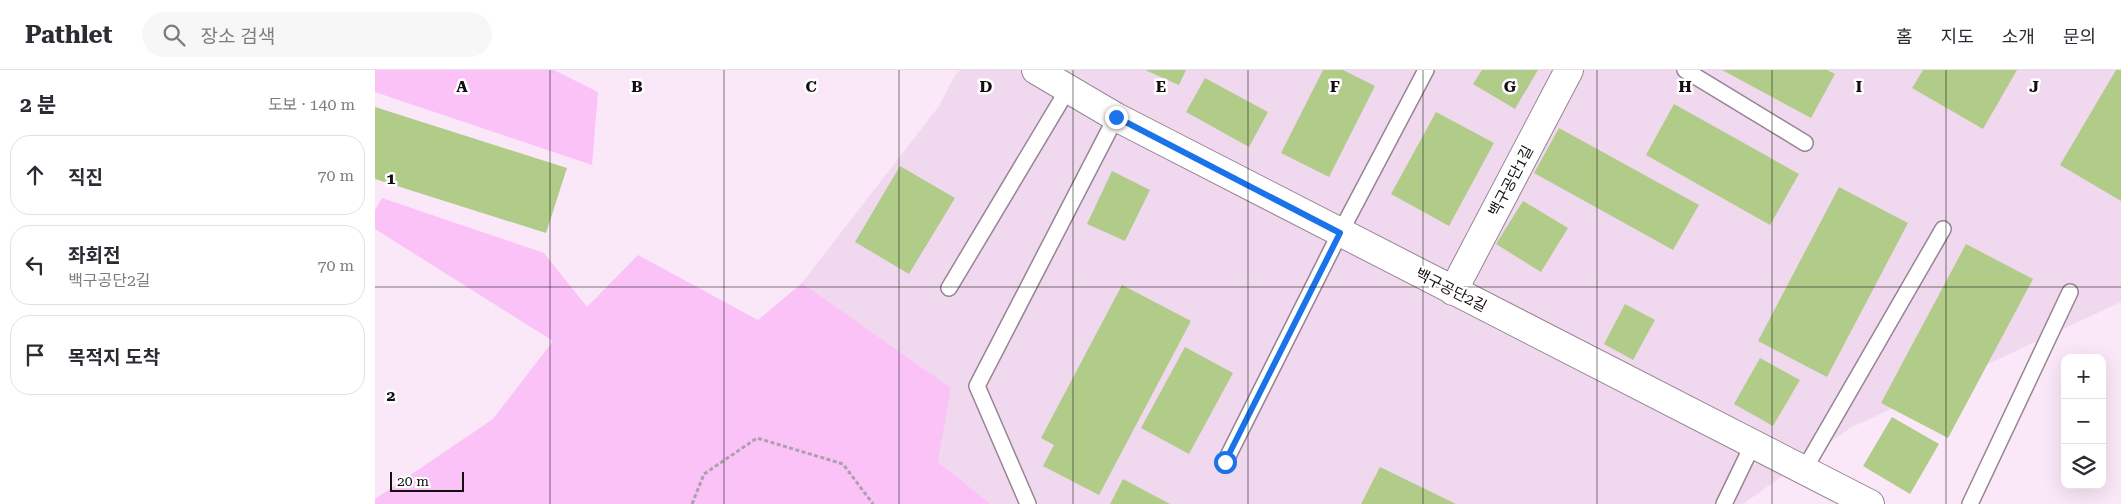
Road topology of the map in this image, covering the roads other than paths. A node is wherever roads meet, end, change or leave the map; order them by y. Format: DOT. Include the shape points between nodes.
graph roads {
  1 [pos="1036,70"];
  2 [pos="1426,70"];
  3 [pos="1569,70"];
  4 [pos="1685,70"];
  5 [pos="1068,89"];
  6 [pos="1116,117"];
  7 [pos="1805,143"];
  8 [pos="1943,229"];
  9 [pos="1340,233"];
  10 [pos="949,288"];
  11 [pos="1453,291"];
  12 [pos="2070,292"];
  13 [pos="1753,444"];
  14 [pos="1225,462"];
  15 [pos="1803,470"];
  16 [pos="1028,504"];
  17 [pos="1724,504"];
  18 [pos="1871,504"];
  19 [pos="1970,504"];
  1 -- 5 [label="street, 백구공단2길"];
  2 -- 9 [label="lane"];
  3 -- 11 [label="street, 백구공단1길"];
  4 -- 7 [label="lane"];
  5 -- 6 [label="street, 백구공단2길"];
  5 -- 10 [label="lane"];
  6 -- 9 [label="street, 백구공단2길"];
  6 -- 16 [label="lane" via="977,386"];
  8 -- 15 [label="lane"];
  9 -- 11 [label="street, 백구공단2길"];
  9 -- 14 [label="lane"];
  11 -- 13 [label="street, 백구공단2길"];
  12 -- 19 [label="lane"];
  13 -- 15 [label="street, 백구공단2길"];
  13 -- 17 [label="lane"];
  15 -- 18 [label="street, 백구공단2길"];
}
